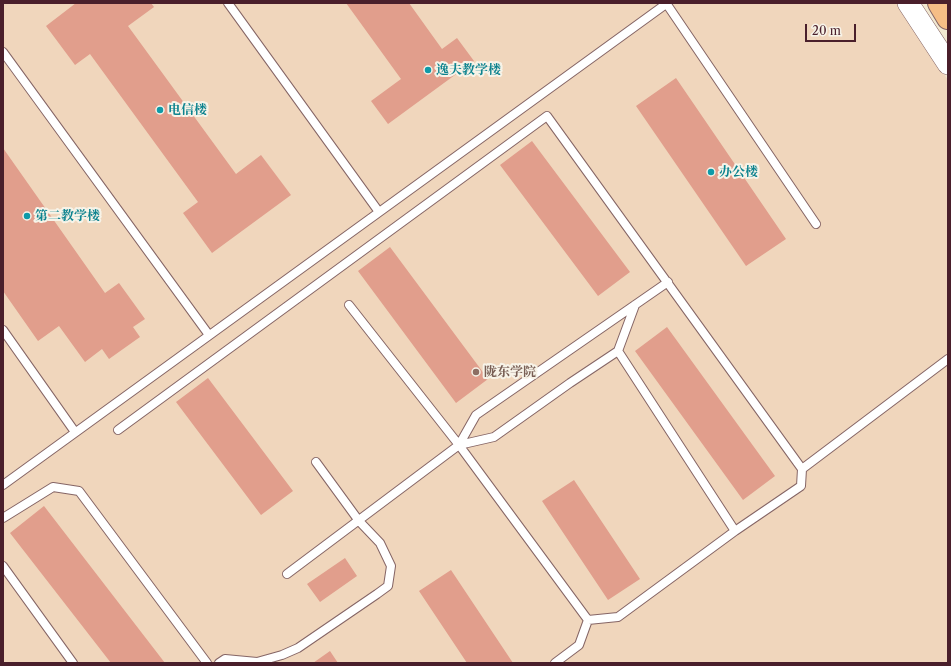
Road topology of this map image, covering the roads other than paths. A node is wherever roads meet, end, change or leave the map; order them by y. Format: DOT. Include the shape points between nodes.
graph roads {
  1 [pos="228,3"];
  2 [pos="666,3"];
  3 [pos="908,3"];
  4 [pos="939,3"];
  5 [pos="948,18"];
  6 [pos="3,52"];
  7 [pos="948,64"];
  8 [pos="379,212"];
  9 [pos="816,224"];
  10 [pos="668,282"];
  11 [pos="350,305"];
  12 [pos="635,305"];
  13 [pos="3,330"];
  14 [pos="209,335"];
  15 [pos="618,351"];
  16 [pos="948,359"];
  17 [pos="118,430"];
  18 [pos="75,432"];
  19 [pos="459,445"];
  20 [pos="316,462"];
  21 [pos="802,469"];
  22 [pos="3,484"];
  23 [pos="3,518"];
  24 [pos="359,521"];
  25 [pos="734,531"];
  26 [pos="3,566"];
  27 [pos="287,574"];
  28 [pos="588,620"];
  29 [pos="73,663"];
  30 [pos="206,663"];
  31 [pos="219,663"];
  32 [pos="555,663"];
  1 -- 8 [label="lane"];
  2 -- 8 [label="lane"];
  2 -- 9 [label="lane"];
  3 -- 7 [label="street"];
  4 -- 5 [label="main road"];
  6 -- 14 [label="lane"];
  8 -- 14 [label="lane"];
  10 -- 12 [label="lane"];
  10 -- 17 [label="lane" via="547,116"];
  10 -- 21 [label="lane"];
  11 -- 19 [label="lane"];
  12 -- 15 [label="lane"];
  12 -- 19 [label="lane" via="476,415"];
  13 -- 18 [label="lane"];
  14 -- 18 [label="lane"];
  15 -- 19 [label="lane" via="494,437"];
  15 -- 25 [label="lane"];
  16 -- 21 [label="lane"];
  18 -- 22 [label="lane"];
  19 -- 24 [label="lane"];
  19 -- 28 [label="lane"];
  20 -- 24 [label="lane"];
  21 -- 25 [label="lane" via="801,486"];
  23 -- 30 [label="lane" via="53,487 79,491"];
  24 -- 27 [label="lane"];
  24 -- 31 [label="lane" via="380,544 391,566 388,586 298,648 257,662 225,659"];
  25 -- 28 [label="lane" via="618,616"];
  26 -- 29 [label="lane"];
  28 -- 32 [label="lane" via="579,645"];
}
